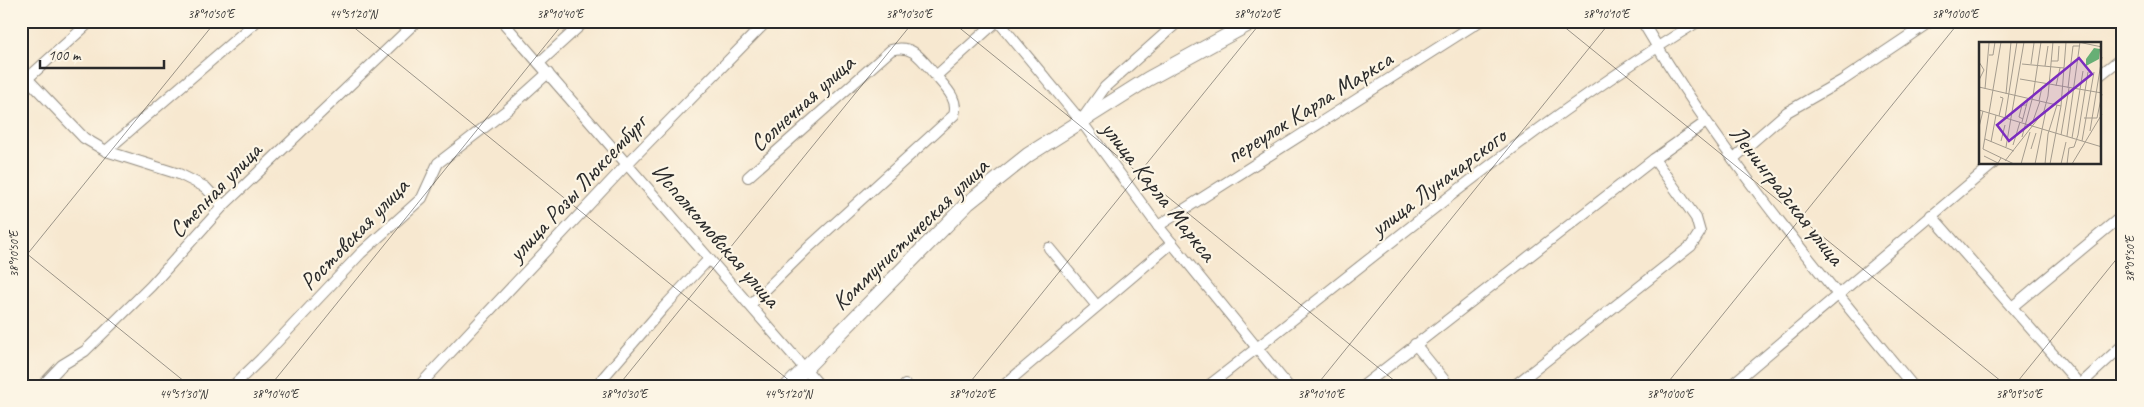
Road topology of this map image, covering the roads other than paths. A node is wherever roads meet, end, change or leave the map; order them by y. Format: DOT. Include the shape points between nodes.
graph roads {
  1 [pos="91,21"];
  2 [pos="257,21"];
  3 [pos="417,21"];
  4 [pos="502,21"];
  5 [pos="585,21"];
  6 [pos="767,21"];
  7 [pos="998,21"];
  8 [pos="1179,21"];
  9 [pos="1254,21"];
  10 [pos="1480,21"];
  11 [pos="1642,21"];
  12 [pos="1700,21"];
  13 [pos="1931,21"];
  14 [pos="1657,47"];
  15 [pos="2123,57"];
  16 [pos="539,63"];
  17 [pos="2102,73"];
  18 [pos="548,74"];
  19 [pos="25,75"];
  20 [pos="936,76"];
  21 [pos="1080,121"];
  22 [pos="1706,122"];
  23 [pos="106,151"];
  24 [pos="1654,158"];
  25 [pos="1733,159"];
  26 [pos="627,164"];
  27 [pos="1992,165"];
  28 [pos="748,177"];
  29 [pos="223,206"];
  30 [pos="1931,215"];
  31 [pos="2123,215"];
  32 [pos="1158,226"];
  33 [pos="1172,243"];
  34 [pos="1049,248"];
  35 [pos="709,259"];
  36 [pos="1837,295"];
  37 [pos="750,305"];
  38 [pos="1096,306"];
  39 [pos="2012,307"];
  40 [pos="1415,344"];
  41 [pos="2123,346"];
  42 [pos="1257,348"];
  43 [pos="805,367"];
  44 [pos="2081,385"];
  45 [pos="42,386"];
  46 [pos="232,386"];
  47 [pos="419,386"];
  48 [pos="596,386"];
  49 [pos="788,386"];
  50 [pos="820,386"];
  51 [pos="1003,386"];
  52 [pos="1208,386"];
  53 [pos="1288,386"];
  54 [pos="1363,386"];
  55 [pos="1449,386"];
  56 [pos="1514,386"];
  57 [pos="1730,386"];
  58 [pos="1913,386"];
  1 -- 19 [label="street"];
  2 -- 23 [label="street"];
  3 -- 29 [label="street, Степная улица"];
  4 -- 16 [label="street, Исполкомовская улица"];
  5 -- 16 [label="street"];
  6 -- 26 [label="street, улица Розы Люксембург"];
  7 -- 20 [label="street"];
  7 -- 21 [label="street, улица Карла Маркса"];
  8 -- 21 [label="street, Коммунистическая улица" via="1105,87"];
  9 -- 21 [label="main road" via="1156,74"];
  10 -- 32 [label="street, переулок Карла Маркса"];
  11 -- 14 [label="street, Ленинградская улица"];
  12 -- 14 [label="street, улица Луначарского"];
  13 -- 25 [label="street" via="1844,80 1787,112"];
  14 -- 22 [label="street, Ленинградская улица"];
  14 -- 42 [label="street, улица Луначарского" via="1454,194"];
  15 -- 17 [label="street"];
  16 -- 18 [label="street, Исполкомовская улица"];
  18 -- 26 [label="street, Исполкомовская улица"];
  18 -- 46 [label="street, Ростовская улица" via="438,163 422,198 361,253"];
  19 -- 23 [label="street" via="84,138"];
  20 -- 28 [label="street, Солнечная улица" via="912,51 902,47 891,50"];
  20 -- 37 [label="street, Солнечная улица" via="954,99 954,114"];
  21 -- 32 [label="street, улица Карла Маркса"];
  21 -- 43 [label="main road, Коммунистическая улица" via="1028,155 968,203"];
  22 -- 24 [label="street"];
  22 -- 25 [label="street, Ленинградская улица"];
  23 -- 29 [label="street" via="179,174 205,186"];
  24 -- 40 [label="street"];
  24 -- 56 [label="street" via="1696,218 1700,232 1691,246"];
  25 -- 36 [label="street, Ленинградская улица"];
  26 -- 35 [label="street, Исполкомовская улица"];
  26 -- 47 [label="street, улица Розы Люксембург"];
  27 -- 30 [label="street"];
  29 -- 45 [label="street, Степная улица" via="85,352 62,365"];
  30 -- 36 [label="street"];
  30 -- 39 [label="street"];
  31 -- 39 [label="street"];
  32 -- 33 [label="street, улица Карла Маркса"];
  33 -- 38 [label="street"];
  33 -- 42 [label="street, улица Карла Маркса"];
  34 -- 38 [label="street"];
  35 -- 37 [label="street, Исполкомовская улица"];
  35 -- 48 [label="street"];
  36 -- 57 [label="street"];
  36 -- 58 [label="street, Ленинградская улица"];
  37 -- 43 [label="street, Исполкомовская улица"];
  38 -- 51 [label="street"];
  39 -- 44 [label="street"];
  40 -- 54 [label="street"];
  40 -- 55 [label="street"];
  41 -- 44 [label="street"];
  42 -- 52 [label="street, улица Луначарского"];
  42 -- 53 [label="street, улица Карла Маркса"];
  43 -- 49 [label="main road, Коммунистическая улица"];
  43 -- 50 [label="street, Исполкомовская улица"];
}
